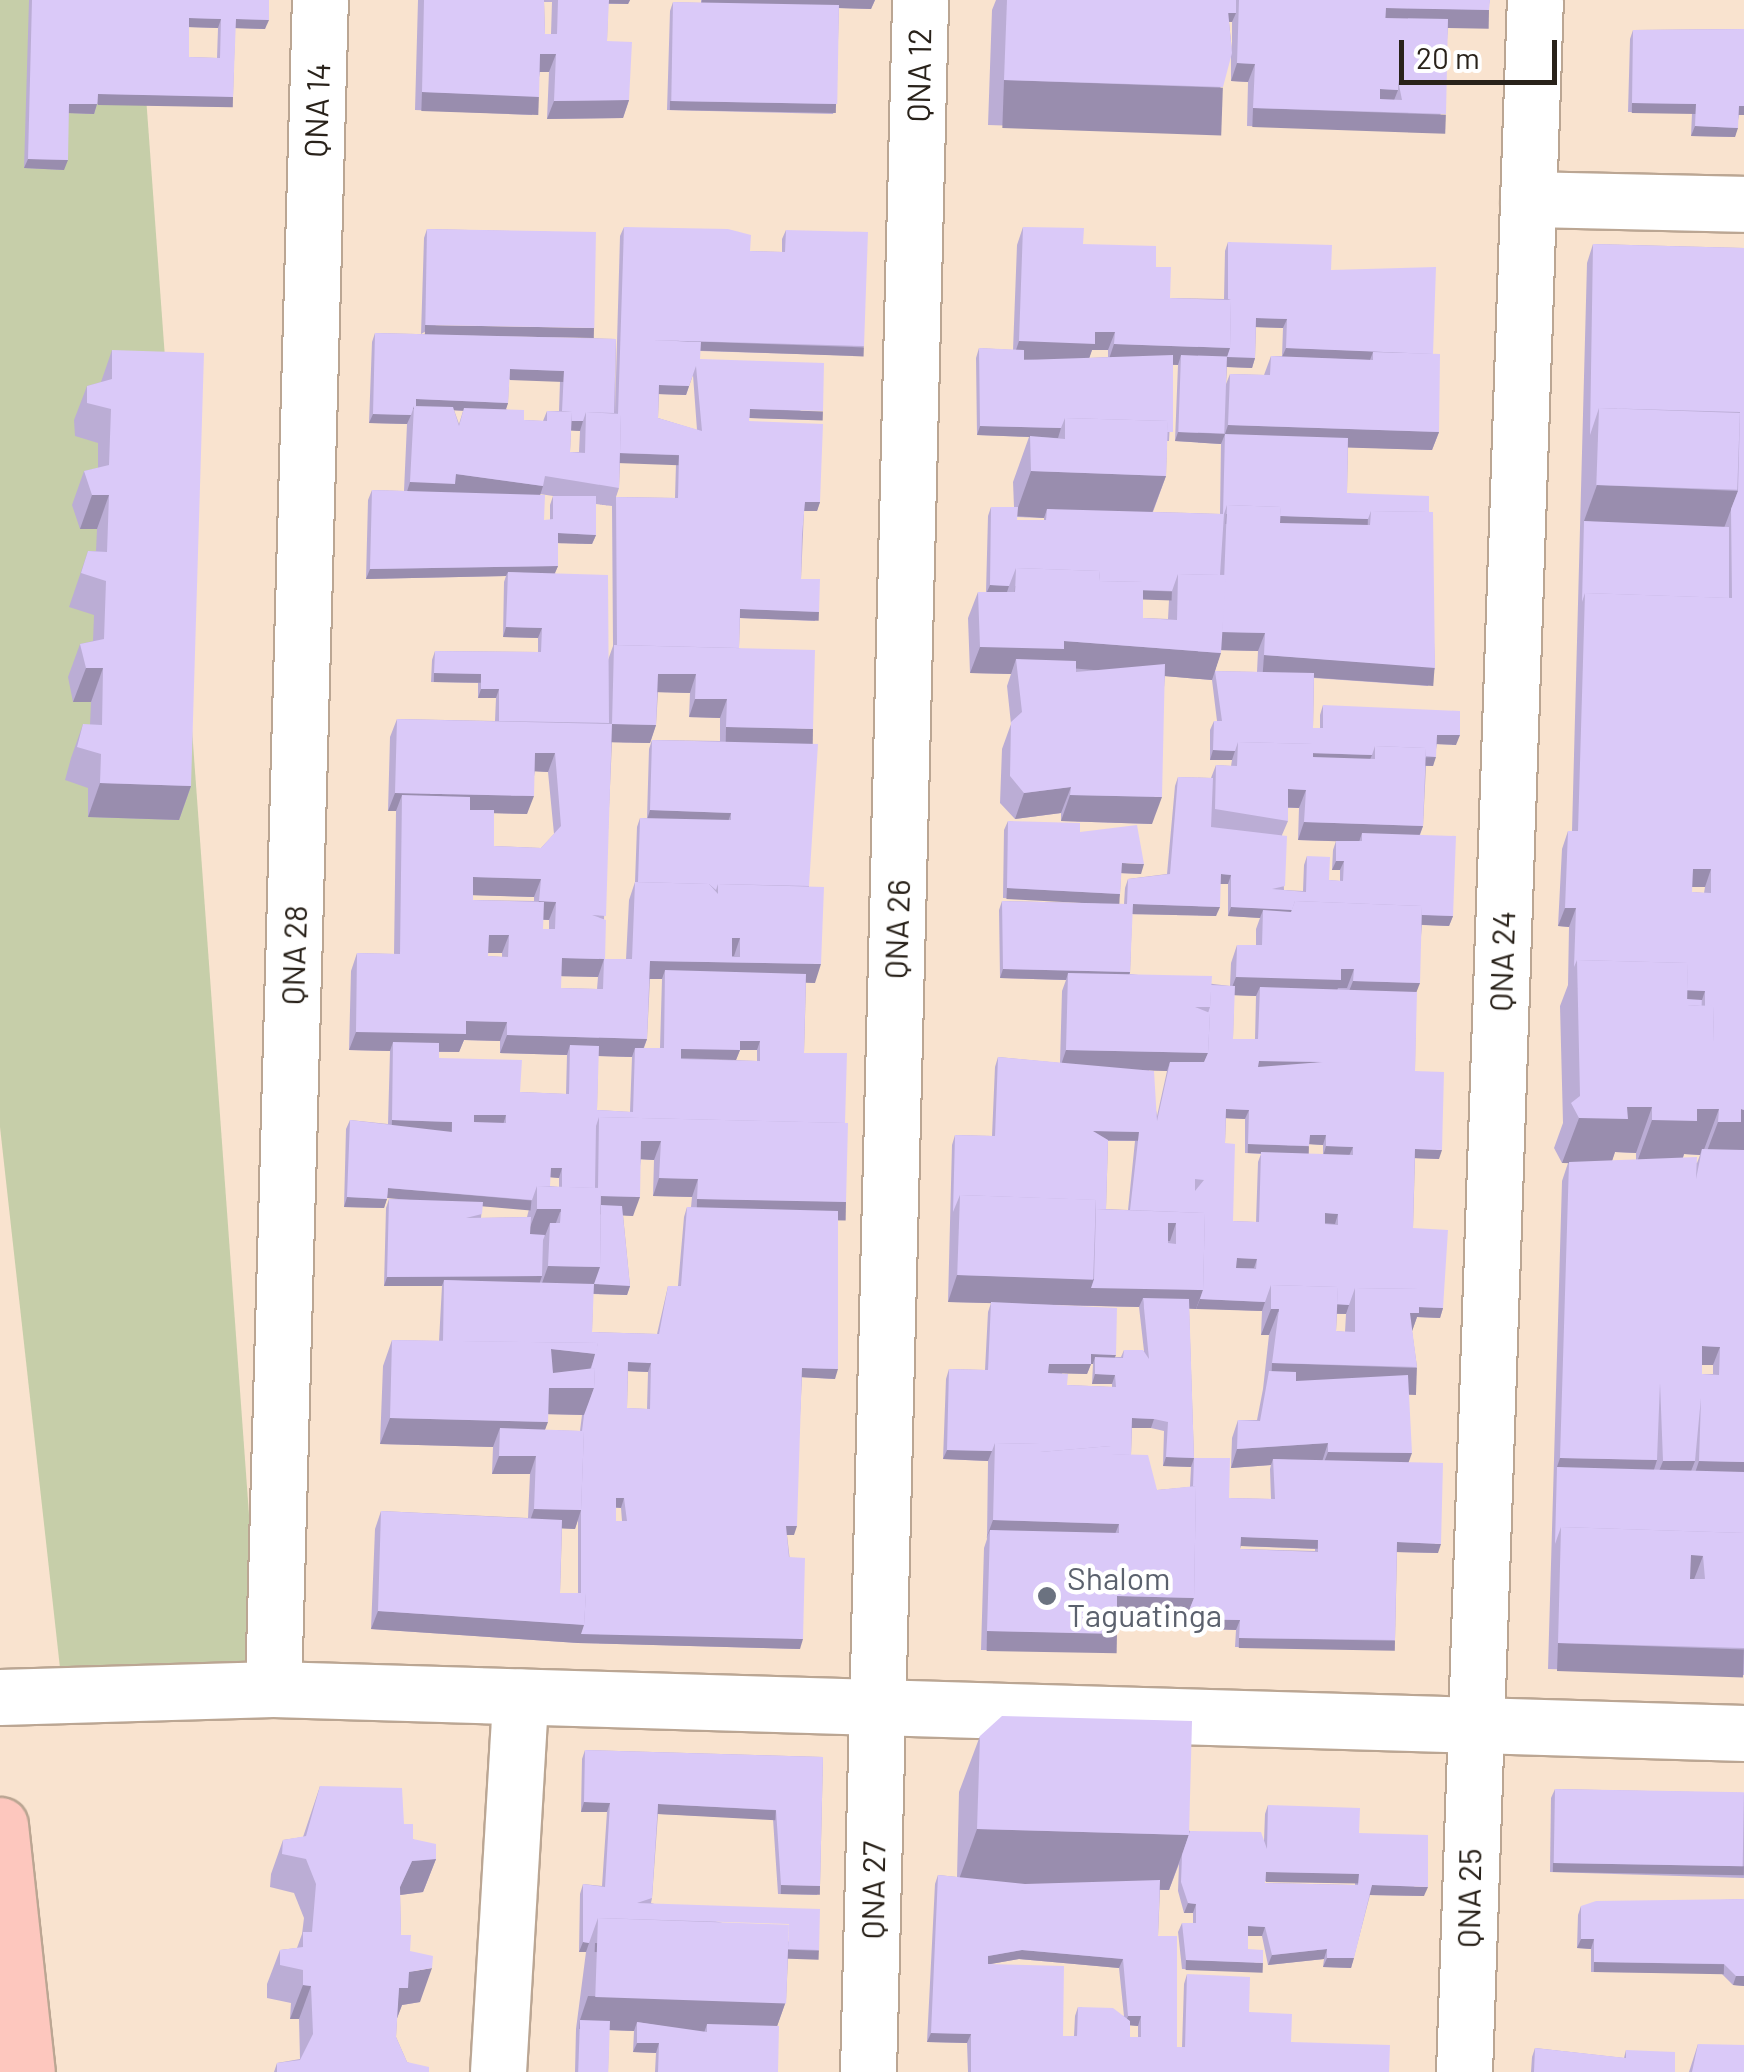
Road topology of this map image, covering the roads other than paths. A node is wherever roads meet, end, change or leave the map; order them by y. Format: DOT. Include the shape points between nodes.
graph roads {
  1 [pos="320,0"];
  2 [pos="920,0"];
  3 [pos="1534,0"];
  4 [pos="916,150"];
  5 [pos="1528,199"];
  6 [pos="1744,204"];
  7 [pos="314,221"];
  8 [pos="274,1688"];
  9 [pos="520,1697"];
  10 [pos="0,1698"];
  11 [pos="875,1708"];
  12 [pos="1473,1724"];
  13 [pos="1744,1733"];
  14 [pos="0,1825"];
  15 [pos="28,2072"];
  16 [pos="498,2072"];
  17 [pos="868,2072"];
  18 [pos="1464,2072"];
  1 -- 7 [label="street, QNA 14"];
  2 -- 4 [label="street, QNA 12"];
  3 -- 5 [label="street, QNA 24"];
  4 -- 11 [label="street, QNA 26"];
  5 -- 6 [label="street"];
  5 -- 12 [label="street, QNA 24"];
  7 -- 8 [label="street, QNA 28"];
  8 -- 9 [label="street"];
  8 -- 10 [label="street"];
  9 -- 11 [label="street"];
  9 -- 16 [label="street"];
  11 -- 12 [label="street"];
  11 -- 17 [label="street, QNA 27"];
  12 -- 13 [label="street"];
  12 -- 18 [label="street, QNA 25"];
  14 -- 15 [label="highway"];
}
